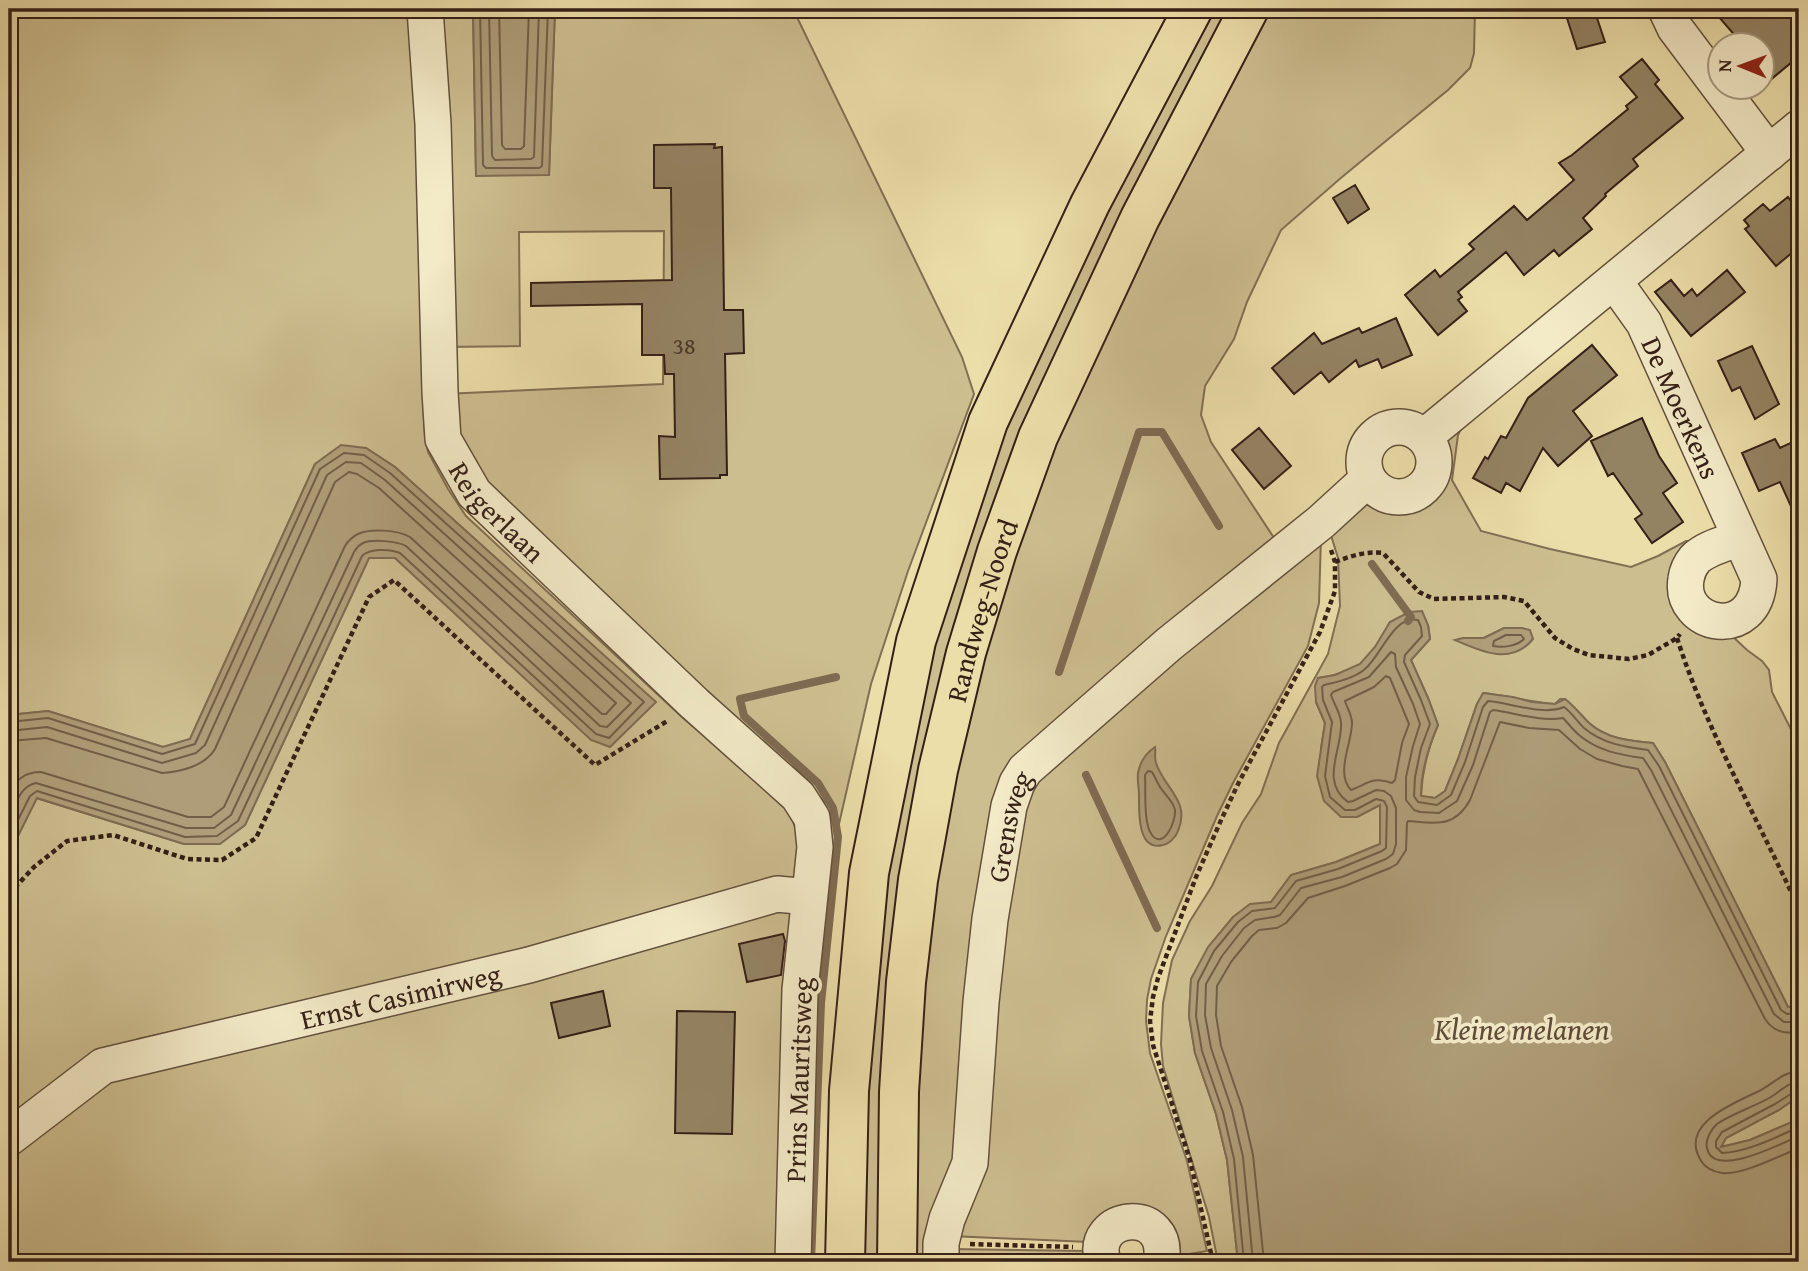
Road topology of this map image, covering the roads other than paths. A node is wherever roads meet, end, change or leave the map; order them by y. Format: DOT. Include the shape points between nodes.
graph roads {
  1 [pos="425,9"];
  2 [pos="1193,9"];
  3 [pos="1249,9"];
  4 [pos="1666,9"];
  5 [pos="1799,128"];
  6 [pos="1769,153"];
  7 [pos="1614,281"];
  8 [pos="1424,437"];
  9 [pos="1368,479"];
  10 [pos="1740,538"];
  11 [pos="809,897"];
  12 [pos="9,1139"];
  13 [pos="941,1253"];
  14 [pos="1102,1255"];
  15 [pos="793,1262"];
  16 [pos="845,1262"];
  17 [pos="897,1262"];
  18 [pos="1161,1262"];
  1 -- 11 [label="street, Reigerlaan" via="443,439 474,493 798,796 812,818 815,847"];
  2 -- 16 [label="main road, Randweg-Noord" via="1090,204 988,422 916,640 869,873 849,1091"];
  3 -- 17 [label="main road, Randweg-Noord" via="1140,218 1038,437 966,653 938,770 906,982"];
  4 -- 6 [label="street" via="1675,28"];
  5 -- 6 [label="street"];
  6 -- 7 [label="street"];
  7 -- 8 [label="street"];
  7 -- 10 [label="street, De Moerkens" via="1644,323"];
  8 -- 9 [label="street" via="1412,429 1384,430 1366,451"];
  8 -- 9 [label="street" via="1434,464 1420,490 1392,496"];
  9 -- 13 [label="street, Grensweg" via="1169,644 1025,770 1017,783 990,919 970,1163 947,1219"];
  11 -- 12 [label="street, Ernst Casimirweg" via="778,894 529,965 103,1066"];
  11 -- 15 [label="street, Prins Mauritsweg" via="800,989"];
  14 -- 18 [label="street" via="1112,1228 1133,1221 1154,1230 1163,1250"];
}
